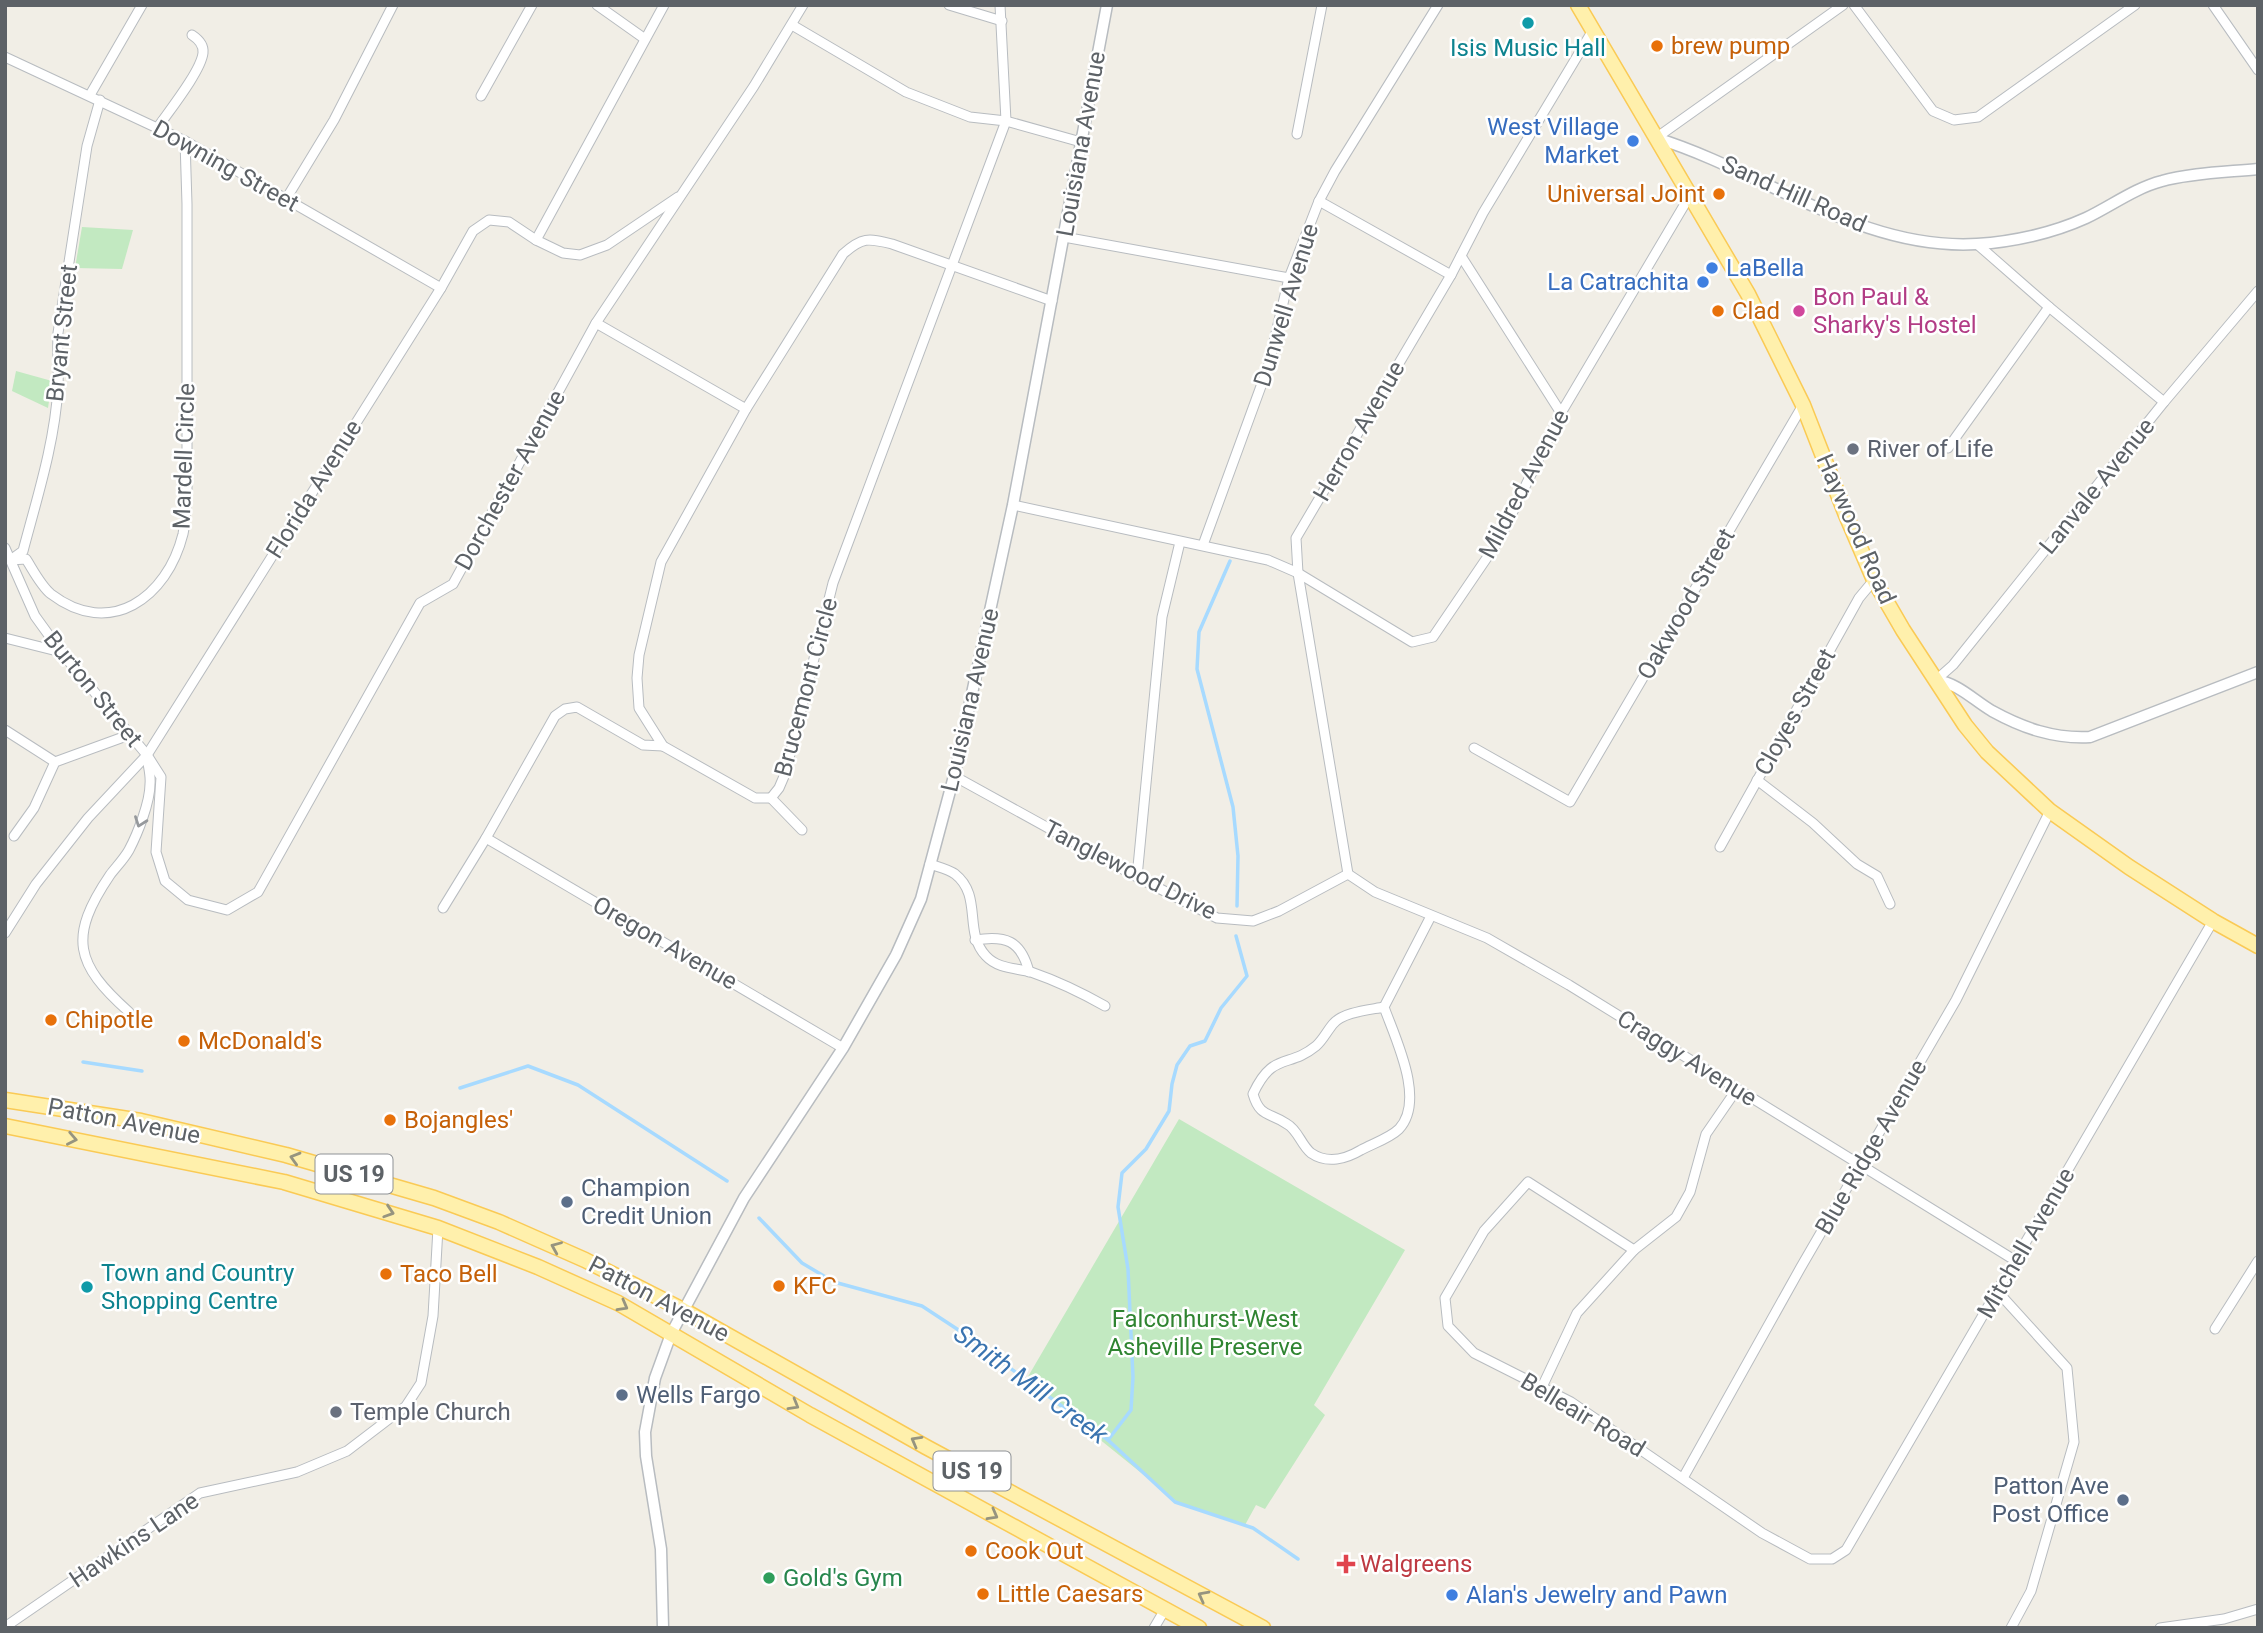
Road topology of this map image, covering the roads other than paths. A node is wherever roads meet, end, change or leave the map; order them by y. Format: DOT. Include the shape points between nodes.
graph roads {
  1 [pos="142,5"];
  2 [pos="393,5"];
  3 [pos="532,5"];
  4 [pos="597,5"];
  5 [pos="664,5"];
  6 [pos="803,5"];
  7 [pos="949,5"];
  8 [pos="1000,5"];
  9 [pos="1107,5"];
  10 [pos="1322,5"];
  11 [pos="1438,5"];
  12 [pos="1578,5"];
  13 [pos="1843,5"];
  14 [pos="1854,5"];
  15 [pos="2135,5"];
  16 [pos="2213,5"];
  17 [pos="1002,21"];
  18 [pos="792,25"];
  19 [pos="1593,30"];
  20 [pos="192,35"];
  21 [pos="645,38"];
  22 [pos="5,57"];
  23 [pos="2258,70"];
  24 [pos="90,95"];
  25 [pos="481,96"];
  26 [pos="100,100"];
  27 [pos="1006,121"];
  28 [pos="158,127"];
  29 [pos="1297,134"];
  30 [pos="1656,138"];
  31 [pos="185,141"];
  32 [pos="1081,142"];
  33 [pos="2258,169"];
  34 [pos="682,194"];
  35 [pos="1689,197"];
  36 [pos="286,199"];
  37 [pos="1319,201"];
  38 [pos="1064,237"];
  39 [pos="536,240"];
  40 [pos="1977,244"];
  41 [pos="1461,256"];
  42 [pos="951,265"];
  43 [pos="1451,275"];
  44 [pos="1289,278"];
  45 [pos="441,288"];
  46 [pos="2258,291"];
  47 [pos="1052,301"];
  48 [pos="2049,307"];
  49 [pos="596,323"];
  50 [pos="2164,402"];
  51 [pos="1802,405"];
  52 [pos="746,409"];
  53 [pos="1560,414"];
  54 [pos="1948,448"];
  55 [pos="1013,505"];
  56 [pos="1180,542"];
  57 [pos="1203,545"];
  58 [pos="5,548"];
  59 [pos="10,560"];
  60 [pos="1298,573"];
  61 [pos="1874,580"];
  62 [pos="5,638"];
  63 [pos="61,652"];
  64 [pos="2258,672"];
  65 [pos="1936,680"];
  66 [pos="5,730"];
  67 [pos="129,735"];
  68 [pos="663,746"];
  69 [pos="1474,748"];
  70 [pos="147,755"];
  71 [pos="55,762"];
  72 [pos="954,776"];
  73 [pos="1757,780"];
  74 [pos="771,798"];
  75 [pos="2050,811"];
  76 [pos="802,830"];
  77 [pos="14,836"];
  78 [pos="486,838"];
  79 [pos="1720,847"];
  80 [pos="930,863"];
  81 [pos="1348,874"];
  82 [pos="1137,877"];
  83 [pos="1890,904"];
  84 [pos="443,908"];
  85 [pos="1431,916"];
  86 [pos="2213,921"];
  87 [pos="5,933"];
  88 [pos="975,940"];
  89 [pos="2258,946"];
  90 [pos="1029,972"];
  91 [pos="1105,1006"];
  92 [pos="1384,1007"];
  93 [pos="129,1012"];
  94 [pos="843,1048"];
  95 [pos="1737,1089"];
  96 [pos="5,1100"];
  97 [pos="5,1126"];
  98 [pos="1859,1166"];
  99 [pos="438,1228"];
  100 [pos="1634,1251"];
  101 [pos="2015,1261"];
  102 [pos="2258,1261"];
  103 [pos="1998,1292"];
  104 [pos="683,1310"];
  105 [pos="2215,1329"];
  106 [pos="671,1334"];
  107 [pos="1542,1387"];
  108 [pos="1684,1478"];
  109 [pos="1832,1559"];
  110 [pos="2258,1609"];
  111 [pos="1164,1611"];
  112 [pos="5,1627"];
  113 [pos="663,1628"];
  114 [pos="1154,1628"];
  115 [pos="1199,1628"];
  116 [pos="1263,1628"];
  117 [pos="2011,1628"];
  118 [pos="2160,1628"];
  1 -- 24 [label="street"];
  2 -- 36 [label="street" via="334,120"];
  3 -- 25 [label="street"];
  4 -- 21 [label="street"];
  5 -- 21 [label="street"];
  6 -- 18 [label="street, Dorchester Avenue"];
  7 -- 17 [label="street"];
  8 -- 17 [label="street"];
  9 -- 32 [label="street, Louisiana Avenue"];
  10 -- 29 [label="street"];
  11 -- 37 [label="street, Dunwell Avenue"];
  12 -- 19 [label="main road, Haywood Road"];
  13 -- 30 [label="street"];
  14 -- 15 [label="street" via="1933,111 1954,120 1978,117"];
  16 -- 23 [label="street"];
  17 -- 27 [label="street"];
  18 -- 27 [label="street" via="906,92 970,117"];
  18 -- 34 [label="street, Dorchester Avenue"];
  19 -- 30 [label="main road, Haywood Road"];
  19 -- 41 [label="street, Herron Avenue"];
  20 -- 28 [label="street" via="203,52 197,70"];
  21 -- 39 [label="street"];
  22 -- 24 [label="street, Downing Street"];
  24 -- 26 [label="street, Downing Street"];
  26 -- 28 [label="street, Downing Street"];
  26 -- 59 [label="street, Bryant Street" via="87,146 58,333 58,386 51,435 23,551"];
  27 -- 32 [label="street"];
  27 -- 42 [label="street, Brucemont Circle"];
  28 -- 31 [label="street, Downing Street"];
  30 -- 35 [label="main road, Haywood Road"];
  30 -- 40 [label="street, Sand Hill Road" via="1695,150 1855,223 1907,239"];
  31 -- 36 [label="street, Downing Street"];
  31 -- 59 [label="street, Mardell Circle" via="187,491 183,533 171,566 153,592 118,612 98,614 76,609 49,593 26,559"];
  32 -- 38 [label="street, Louisiana Avenue"];
  33 -- 40 [label="street, Sand Hill Road" via="2163,181 2062,227"];
  34 -- 39 [label="street, Florida Avenue" via="607,245 580,255 563,253"];
  34 -- 49 [label="street, Dorchester Avenue"];
  35 -- 51 [label="main road, Haywood Road" via="1748,295"];
  35 -- 53 [label="street, Mildred Avenue"];
  36 -- 45 [label="street, Downing Street"];
  37 -- 43 [label="street"];
  37 -- 44 [label="street, Dunwell Avenue"];
  38 -- 44 [label="street"];
  38 -- 47 [label="street, Louisiana Avenue"];
  39 -- 45 [label="street, Florida Avenue" via="509,222 489,220 473,232"];
  40 -- 48 [label="street"];
  41 -- 43 [label="street, Herron Avenue"];
  41 -- 53 [label="street"];
  42 -- 47 [label="street, Brucemont Circle"];
  42 -- 52 [label="street, Brucemont Circle" via="892,244 858,241 843,254"];
  42 -- 74 [label="street, Brucemont Circle" via="833,583 785,774"];
  43 -- 60 [label="street, Herron Avenue" via="1296,538"];
  44 -- 57 [label="street, Dunwell Avenue" via="1268,367"];
  45 -- 70 [label="street, Florida Avenue"];
  46 -- 50 [label="street, Lanvale Avenue"];
  47 -- 55 [label="street, Louisiana Avenue"];
  48 -- 50 [label="street"];
  48 -- 54 [label="street"];
  49 -- 52 [label="street"];
  49 -- 70 [label="street, Dorchester Avenue" via="453,584 420,603 258,892 227,910 188,900 165,881 156,852 163,780"];
  50 -- 65 [label="street, Lanvale Avenue" via="1953,665"];
  51 -- 61 [label="main road, Haywood Road"];
  51 -- 69 [label="street, Oakwood Street" via="1570,802"];
  52 -- 68 [label="street, Brucemont Circle" via="661,562 637,678 639,708"];
  53 -- 60 [label="street, Mildred Avenue" via="1499,540 1433,637 1412,642"];
  55 -- 56 [label="street, Mildred Avenue"];
  55 -- 72 [label="street, Louisiana Avenue"];
  56 -- 57 [label="street, Mildred Avenue"];
  56 -- 82 [label="street" via="1162,617"];
  57 -- 60 [label="street, Mildred Avenue" via="1268,560"];
  58 -- 59 [label="street, Burton Street"];
  59 -- 63 [label="street, Burton Street" via="35,616"];
  60 -- 81 [label="street, Herron Avenue"];
  61 -- 65 [label="main road, Haywood Road"];
  61 -- 73 [label="street, Cloyes Street" via="1859,598"];
  62 -- 63 [label="street"];
  63 -- 67 [label="street, Burton Street"];
  64 -- 65 [label="street" via="2090,737 2069,738 2044,734 1992,711 1954,684"];
  65 -- 75 [label="main road, Haywood Road" via="1987,752"];
  66 -- 71 [label="street"];
  67 -- 70 [label="street, Burton Street"];
  67 -- 71 [label="street"];
  68 -- 74 [label="street, Brucemont Circle" via="755,798"];
  68 -- 78 [label="street" via="643,745 577,707 565,709 555,716"];
  70 -- 87 [label="street, Florida Avenue" via="88,818 36,884"];
  70 -- 93 [label="street, Burton Street, one-way" via="151,785 142,819 129,851 83,925 89,970"];
  71 -- 77 [label="street" via="34,808"];
  72 -- 80 [label="street, Louisiana Avenue"];
  72 -- 82 [label="street, Tanglewood Drive"];
  73 -- 79 [label="street, Cloyes Street"];
  73 -- 83 [label="street" via="1877,876"];
  74 -- 76 [label="street"];
  75 -- 86 [label="main road, Haywood Road"];
  75 -- 98 [label="street, Blue Ridge Avenue" via="1956,1000"];
  78 -- 84 [label="street"];
  78 -- 94 [label="street, Oregon Avenue"];
  80 -- 88 [label="street" via="953,873 968,888"];
  80 -- 94 [label="street, Louisiana Avenue" via="921,899 896,955"];
  81 -- 82 [label="street, Tanglewood Drive" via="1253,921 1217,918"];
  81 -- 85 [label="street, Craggy Avenue" via="1375,892"];
  85 -- 92 [label="street"];
  85 -- 95 [label="street, Craggy Avenue" via="1487,938"];
  86 -- 89 [label="main road, Haywood Road"];
  86 -- 101 [label="street, Mitchell Avenue"];
  88 -- 90 [label="street" via="988,958"];
  88 -- 90 [label="street" via="993,937 1019,947"];
  90 -- 91 [label="street"];
  92 -- 92 [label="street" via="1335,1021 1316,1046 1265,1072 1253,1094 1265,1115 1289,1124 1310,1152 1325,1159 1345,1159 1398,1129 1409,1109 1409,1077"];
  94 -- 104 [label="street, Louisiana Avenue" via="744,1198"];
  95 -- 98 [label="street, Craggy Avenue"];
  95 -- 100 [label="street" via="1706,1134 1690,1192 1676,1217"];
  104 -- 96 [label="main road, Patton Avenue / US 19, one-way" via="586,1260 434,1198 286,1155 141,1121"];
  97 -- 99 [label="main road, Patton Avenue / US 19, one-way" via="284,1182"];
  98 -- 101 [label="street, Craggy Avenue"];
  98 -- 108 [label="street, Blue Ridge Avenue"];
  99 -- 106 [label="main road, Patton Avenue / US 19, one-way" via="618,1303"];
  99 -- 112 [label="street, Hawkins Lane" via="433,1316 424,1370 406,1406 347,1451 297,1472 200,1493"];
  100 -- 107 [label="street" via="1577,1313"];
  100 -- 107 [label="street, Belleair Road" via="1528,1182 1484,1231 1445,1298 1448,1326 1474,1353"];
  101 -- 103 [label="street, Mitchell Avenue"];
  102 -- 105 [label="street"];
  103 -- 109 [label="street, Mitchell Avenue" via="1846,1550"];
  103 -- 117 [label="street" via="2067,1368 2074,1442 2031,1591"];
  104 -- 106 [label="street, Louisiana Avenue"];
  116 -- 104 [label="main road, Patton Avenue / US 19, one-way"];
  106 -- 111 [label="main road, Patton Avenue / US 19, one-way"];
  106 -- 113 [label="street, Louisiana Avenue" via="655,1378 645,1432 661,1549"];
  107 -- 108 [label="street, Belleair Road"];
  108 -- 109 [label="street, Belleair Road" via="1762,1533 1810,1559"];
  110 -- 118 [label="street"];
  111 -- 114 [label="street"];
  111 -- 115 [label="main road, Patton Avenue / US 19"];
}
